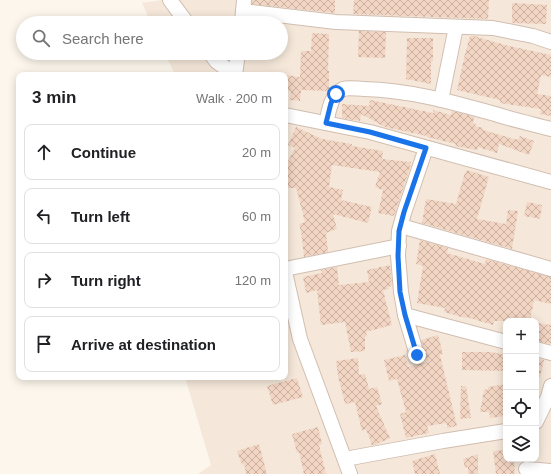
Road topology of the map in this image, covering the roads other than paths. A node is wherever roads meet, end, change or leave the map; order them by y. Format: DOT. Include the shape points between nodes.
graph roads {
  1 [pos="170,0"];
  2 [pos="243,11"];
  3 [pos="182,16"];
  4 [pos="285,16"];
  5 [pos="288,16"];
  6 [pos="456,27"];
  7 [pos="551,42"];
  8 [pos="215,60"];
  9 [pos="237,60"];
  10 [pos="231,72"];
  11 [pos="235,72"];
  12 [pos="441,100"];
  13 [pos="288,116"];
  14 [pos="326,123"];
  15 [pos="551,129"];
  16 [pos="426,148"];
  17 [pos="551,182"];
  18 [pos="400,226"];
  19 [pos="399,246"];
  20 [pos="288,269"];
  21 [pos="551,269"];
  22 [pos="288,284"];
  23 [pos="405,315"];
  24 [pos="503,341"];
  25 [pos="539,350"];
  26 [pos="551,353"];
  27 [pos="417,355"];
  28 [pos="551,386"];
  29 [pos="543,414"];
  30 [pos="503,431"];
  31 [pos="345,459"];
  32 [pos="526,467"];
  33 [pos="551,471"];
  34 [pos="350,474"];
  1 -- 3 [label="street"];
  2 -- 4 [label="street"];
  5 -- 6 [label="street" via="336,22"];
  6 -- 7 [label="street" via="493,28"];
  6 -- 12 [label="street"];
  8 -- 10 [label="street"];
  9 -- 11 [label="street"];
  12 -- 14 [label="street" via="375,89 344,89 336,94 331,103"];
  12 -- 15 [label="street"];
  13 -- 14 [label="street"];
  14 -- 16 [label="street"];
  16 -- 17 [label="street"];
  16 -- 18 [label="street"];
  18 -- 19 [label="street"];
  18 -- 21 [label="street"];
  19 -- 20 [label="street"];
  19 -- 23 [label="street" via="400,292"];
  22 -- 31 [label="street" via="300,339"];
  23 -- 24 [label="street"];
  23 -- 27 [label="street"];
  25 -- 26 [label="street"];
  28 -- 29 [label="street"];
  30 -- 31 [label="street"];
  31 -- 34 [label="street"];
  32 -- 33 [label="street"];
}
